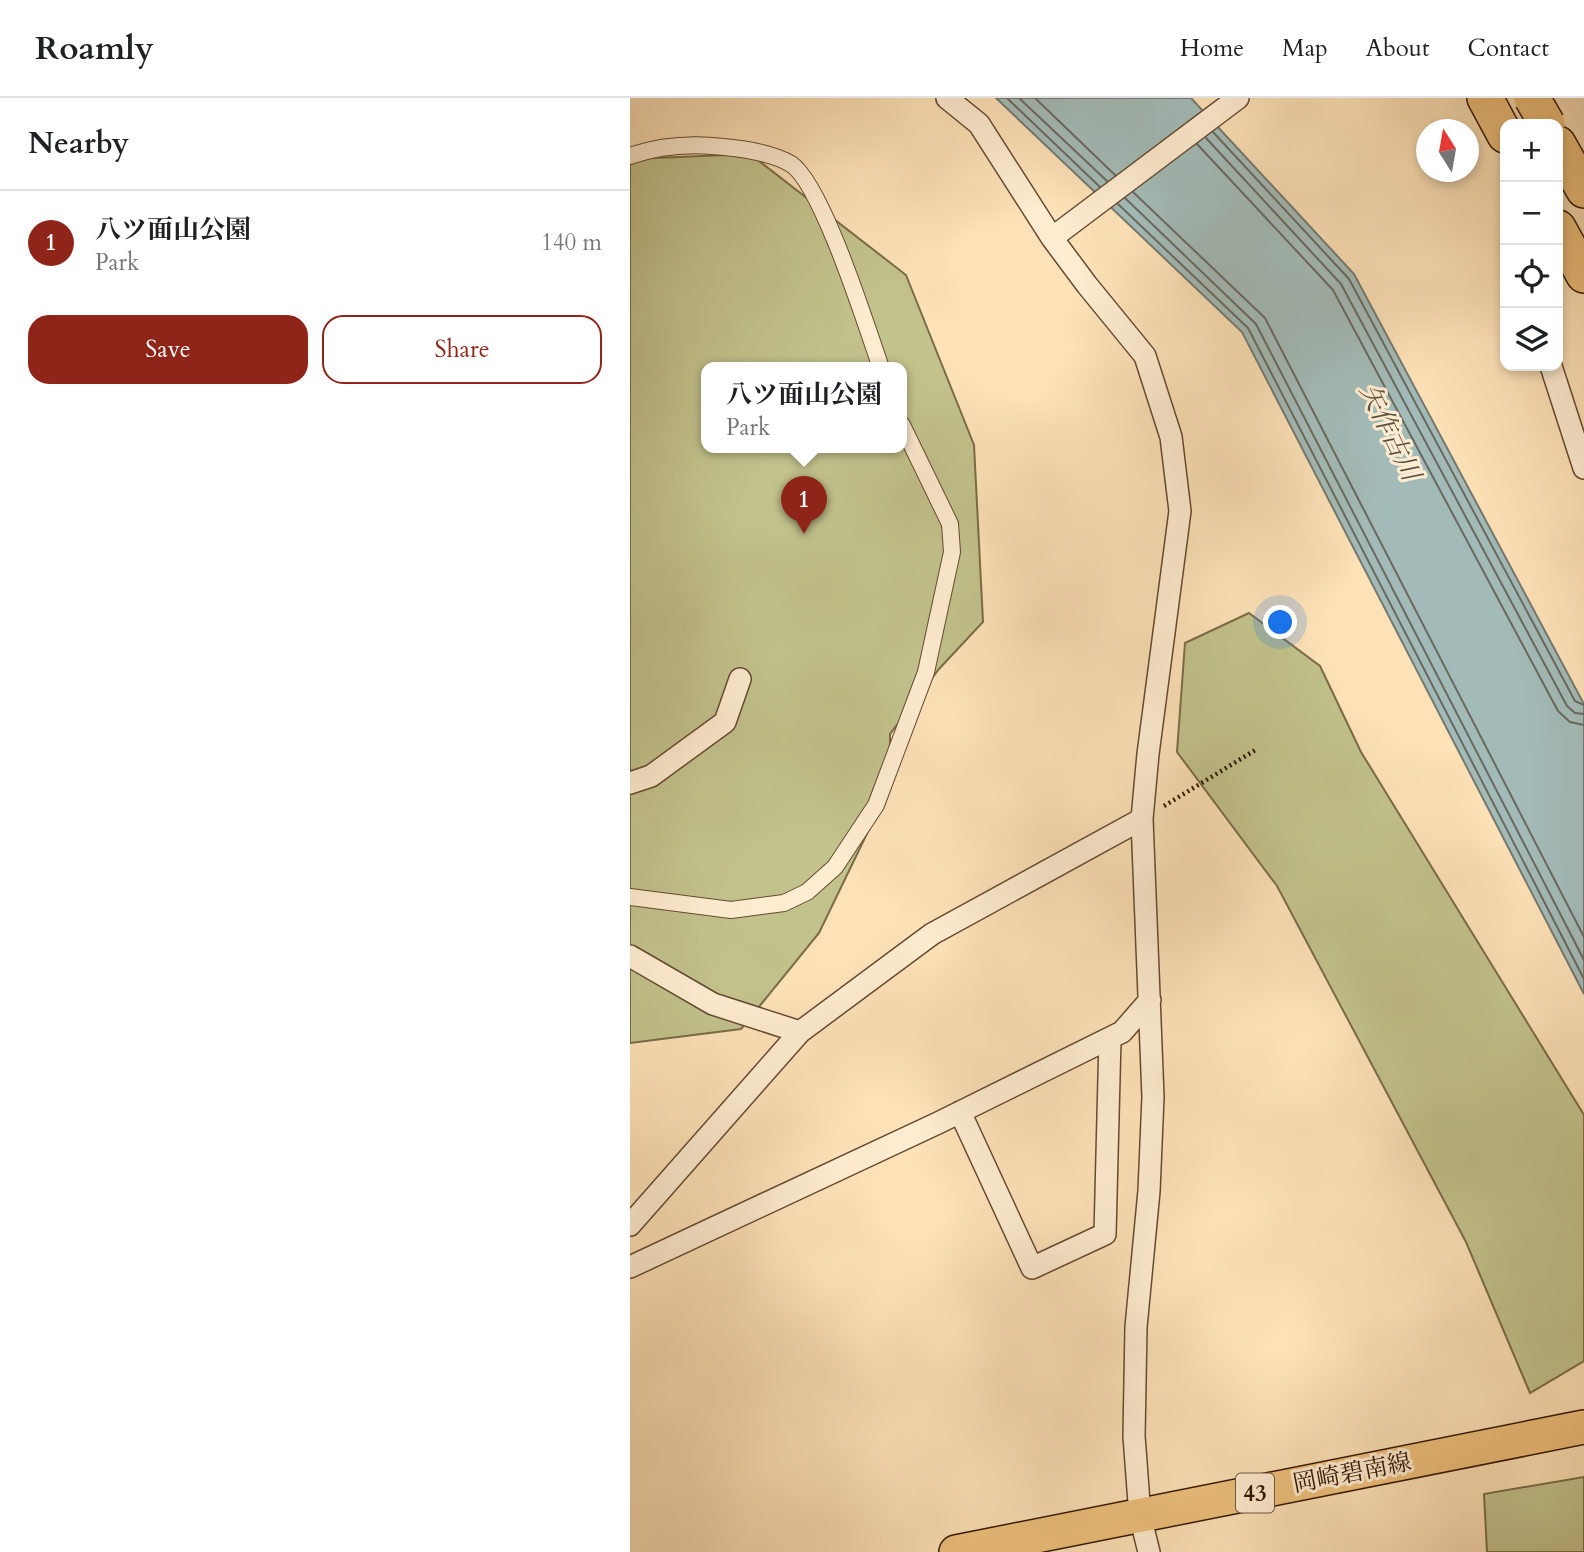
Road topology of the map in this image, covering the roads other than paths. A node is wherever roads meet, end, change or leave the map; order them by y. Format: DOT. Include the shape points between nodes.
graph roads {
  1 [pos="947,98"];
  2 [pos="1485,98"];
  3 [pos="1534,98"];
  4 [pos="1231,103"];
  5 [pos="1532,119"];
  6 [pos="1544,119"];
  7 [pos="1500,126"];
  8 [pos="1563,153"];
  9 [pos="630,156"];
  10 [pos="1584,190"];
  11 [pos="1563,237"];
  12 [pos="1052,238"];
  13 [pos="1584,275"];
  14 [pos="879,362"];
  15 [pos="1553,371"];
  16 [pos="907,435"];
  17 [pos="1584,468"];
  18 [pos="740,679"];
  19 [pos="630,783"];
  20 [pos="1142,819"];
  21 [pos="630,897"];
  22 [pos="630,957"];
  23 [pos="1150,1000"];
  24 [pos="800,1032"];
  25 [pos="1110,1038"];
  26 [pos="960,1112"];
  27 [pos="630,1225"];
  28 [pos="630,1267"];
  29 [pos="1569,1430"];
  30 [pos="1140,1516"];
  31 [pos="956,1552"];
  32 [pos="1149,1552"];
  1 -- 12 [label="street" via="979,124"];
  2 -- 7 [label="highway"];
  3 -- 5 [label="street"];
  3 -- 6 [label="highway, bridge"];
  4 -- 12 [label="street"];
  8 -- 10 [label="highway"];
  9 -- 14 [label="street" via="653,147 700,144 750,150 792,165 813,191"];
  11 -- 13 [label="highway"];
  12 -- 20 [label="street" via="1145,356 1171,437 1180,511"];
  15 -- 17 [label="street"];
  16 -- 21 [label="street" via="950,524 952,552 926,672 876,805 835,867 807,892 784,903 732,910"];
  18 -- 19 [label="street" via="725,722 650,776"];
  20 -- 23 [label="street"];
  20 -- 24 [label="street" via="932,934"];
  22 -- 24 [label="street" via="713,1004"];
  23 -- 25 [label="street" via="1122,1032"];
  23 -- 30 [label="street" via="1153,1097 1149,1191 1136,1327 1134,1436"];
  24 -- 27 [label="street"];
  25 -- 26 [label="street"];
  25 -- 26 [label="street" via="1105,1234 1032,1268"];
  26 -- 28 [label="street"];
  29 -- 30 [label="main road, 岡崎碧南線 / 43"];
  30 -- 31 [label="main road, 岡崎碧南線 / 43"];
  30 -- 32 [label="street"];
}
